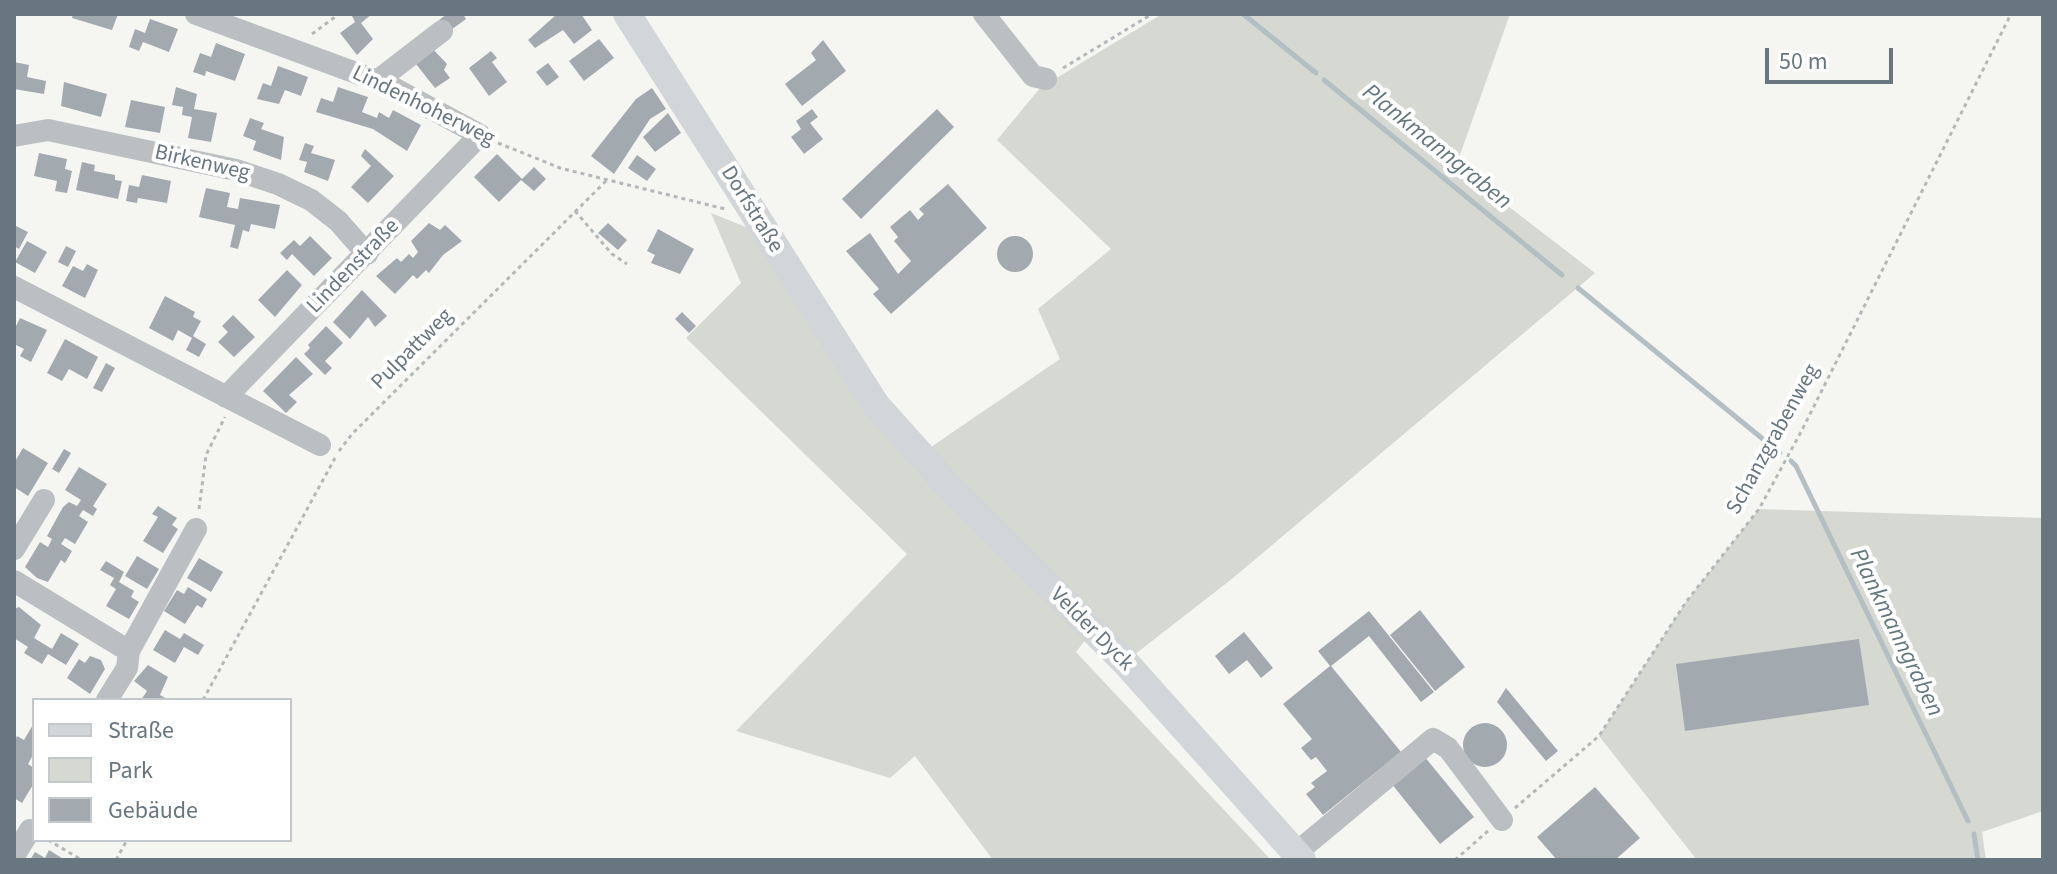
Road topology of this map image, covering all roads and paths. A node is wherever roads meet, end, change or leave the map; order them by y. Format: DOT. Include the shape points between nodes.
graph roads {
  1 [pos="339,14"];
  2 [pos="627,14"];
  3 [pos="984,14"];
  4 [pos="1152,14"];
  5 [pos="2011,14"];
  6 [pos="201,15"];
  7 [pos="442,31"];
  8 [pos="293,49"];
  9 [pos="1046,79"];
  10 [pos="377,81"];
  11 [pos="480,135"];
  12 [pos="14,136"];
  13 [pos="606,181"];
  14 [pos="575,211"];
  15 [pos="754,216"];
  16 [pos="367,254"];
  17 [pos="627,264"];
  18 [pos="14,287"];
  19 [pos="226,397"];
  20 [pos="876,405"];
  21 [pos="320,445"];
  22 [pos="44,500"];
  23 [pos="196,529"];
  24 [pos="14,549"];
  25 [pos="14,581"];
  26 [pos="129,651"];
  27 [pos="108,698"];
  28 [pos="204,698"];
  29 [pos="1502,820"];
  30 [pos="31,828"];
  31 [pos="53,842"];
  32 [pos="126,842"];
  33 [pos="14,856"];
  34 [pos="1299,857"];
  35 [pos="82,860"];
  36 [pos="116,860"];
  37 [pos="1455,860"];
  1 -- 8 [label="path"];
  2 -- 15 [label="main road, Dorfstraße"];
  3 -- 9 [label="street" via="1033,76"];
  4 -- 9 [label="path"];
  5 -- 29 [label="path, Schanzgrabenweg" via="1759,509 1686,602 1599,736"];
  6 -- 8 [label="street, Lindenhoherweg"];
  7 -- 10 [label="street"];
  8 -- 10 [label="street, Lindenhoherweg"];
  10 -- 11 [label="street, Lindenhoherweg"];
  11 -- 13 [label="path, Lindenhoherweg"];
  11 -- 16 [label="street, Lindenstraße"];
  12 -- 16 [label="street, Birkenweg" via="48,130 264,179 311,200"];
  13 -- 14 [label="path, Pulpattweg"];
  13 -- 15 [label="path"];
  14 -- 17 [label="path"];
  14 -- 28 [label="path, Pulpattweg" via="352,434"];
  15 -- 20 [label="main road, Dorfstraße"];
  16 -- 19 [label="street, Lindenstraße"];
  18 -- 19 [label="street"];
  19 -- 21 [label="street"];
  19 -- 23 [label="path" via="229,407 206,455"];
  20 -- 34 [label="main road, Velder Dyck" via="1125,662"];
  22 -- 24 [label="street"];
  23 -- 26 [label="street"];
  25 -- 26 [label="street"];
  26 -- 27 [label="street" via="127,668"];
  29 -- 34 [label="street" via="1448,748 1433,739"];
  29 -- 37 [label="path, Schanzgrabenweg"];
  30 -- 33 [label="street"];
  31 -- 35 [label="path"];
  32 -- 36 [label="path"];
}
